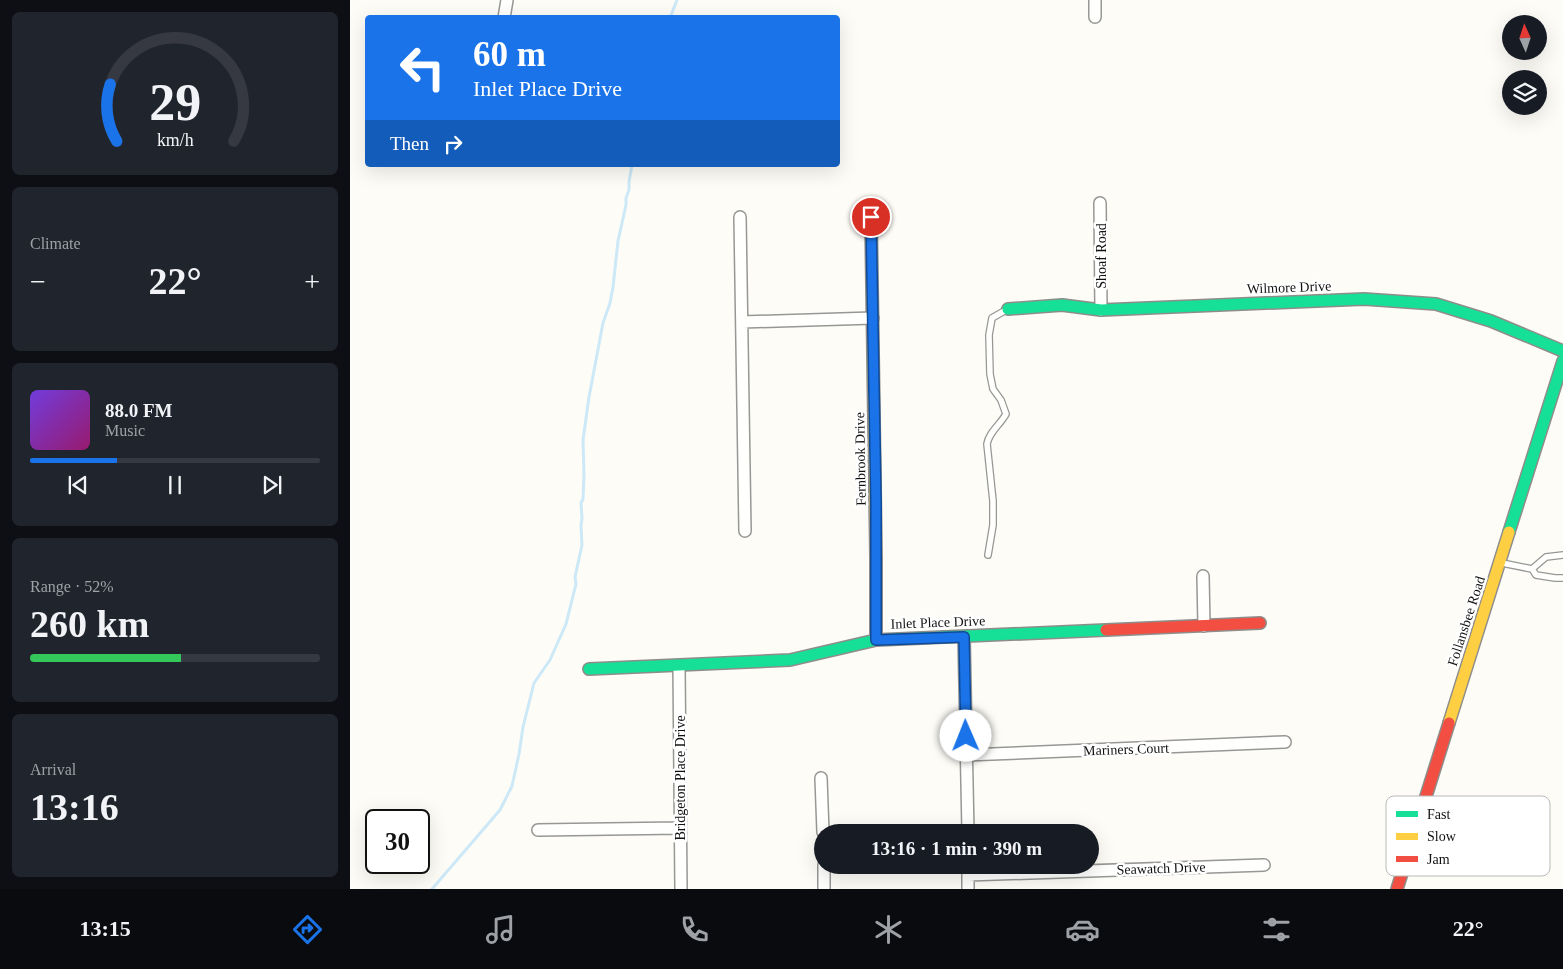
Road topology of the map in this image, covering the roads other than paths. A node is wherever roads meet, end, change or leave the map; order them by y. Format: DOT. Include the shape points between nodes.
graph roads {
  1 [pos="507,0"];
  2 [pos="1094,0"];
  3 [pos="504,15"];
  4 [pos="1095,17"];
  5 [pos="1100,203"];
  6 [pos="740,217"];
  7 [pos="871,217"];
  8 [pos="1008,309"];
  9 [pos="1101,310"];
  10 [pos="873,318"];
  11 [pos="742,322"];
  12 [pos="1563,351"];
  13 [pos="1563,361"];
  14 [pos="745,531"];
  15 [pos="988,555"];
  16 [pos="1563,555"];
  17 [pos="1500,563"];
  18 [pos="1532,569"];
  19 [pos="1203,576"];
  20 [pos="1563,578"];
  21 [pos="1260,623"];
  22 [pos="1204,626"];
  23 [pos="964,637"];
  24 [pos="876,640"];
  25 [pos="679,666"];
  26 [pos="590,669"];
  27 [pos="1285,742"];
  28 [pos="966,755"];
  29 [pos="821,778"];
  30 [pos="1426,796"];
  31 [pos="823,824"];
  32 [pos="968,824"];
  33 [pos="680,828"];
  34 [pos="538,830"];
  35 [pos="1264,864"];
  36 [pos="1099,867"];
  37 [pos="824,874"];
  38 [pos="968,874"];
  39 [pos="1401,876"];
  40 [pos="681,889"];
  41 [pos="824,889"];
  42 [pos="968,889"];
  43 [pos="1397,889"];
  1 -- 3 [label="street"];
  2 -- 4 [label="street"];
  5 -- 9 [label="street, Shoaf Road"];
  6 -- 11 [label="street"];
  7 -- 10 [label="street, Fernbrook Drive"];
  8 -- 9 [label="street, Wilmore Drive" via="1062,305"];
  8 -- 15 [label="lane" via="992,318 989,335 993,390 1006,414 987,444 993,502"];
  9 -- 12 [label="street, Wilmore Drive" via="1364,299 1436,304 1491,321"];
  10 -- 11 [label="street"];
  10 -- 24 [label="street, Fernbrook Drive"];
  11 -- 14 [label="street"];
  13 -- 17 [label="street, Follansbee Road"];
  16 -- 18 [label="lane" via="1546,557"];
  17 -- 18 [label="lane"];
  17 -- 30 [label="street, Follansbee Road"];
  18 -- 20 [label="lane" via="1536,575"];
  19 -- 22 [label="street"];
  21 -- 22 [label="street, Inlet Place Drive"];
  22 -- 23 [label="street, Inlet Place Drive"];
  23 -- 24 [label="street, Inlet Place Drive"];
  23 -- 28 [label="street"];
  24 -- 25 [label="street, Inlet Place Drive" via="790,660"];
  25 -- 26 [label="street, Inlet Place Drive"];
  25 -- 33 [label="street, Bridgeton Place Drive"];
  27 -- 28 [label="street, Mariners Court"];
  28 -- 32 [label="street"];
  29 -- 31 [label="street"];
  33 -- 34 [label="street"];
  33 -- 40 [label="street, Bridgeton Place Drive"];
  35 -- 36 [label="street, Seawatch Drive"];
  37 -- 41 [label="street"];
  38 -- 42 [label="street"];
  39 -- 43 [label="street, Follansbee Road"];
}
